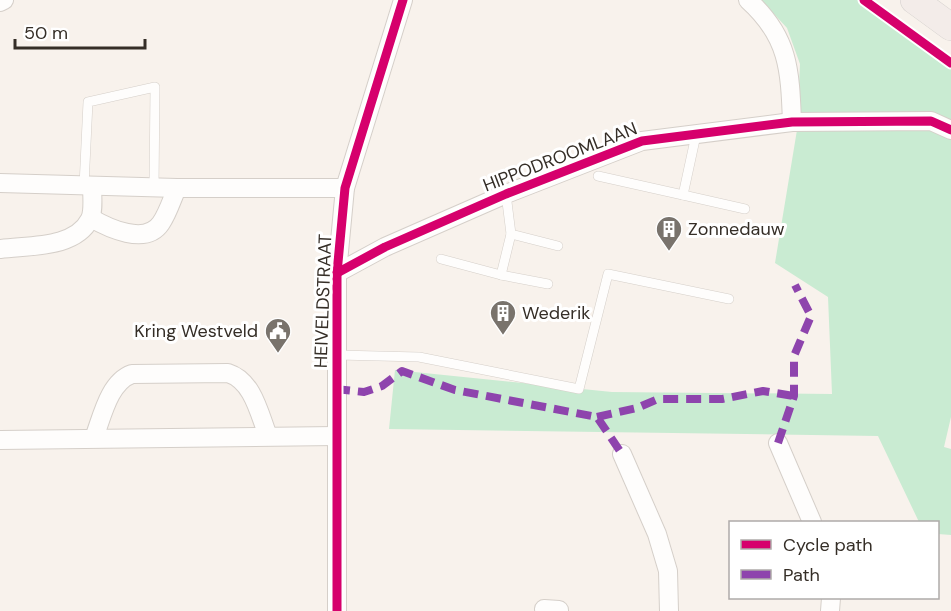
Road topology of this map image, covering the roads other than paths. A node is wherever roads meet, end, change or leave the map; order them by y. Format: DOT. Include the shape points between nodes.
graph roads {
  1 [pos="403,0"];
  2 [pos="748,0"];
  3 [pos="914,0"];
  4 [pos="951,27"];
  5 [pos="792,122"];
  6 [pos="951,130"];
  7 [pos="696,135"];
  8 [pos="598,176"];
  9 [pos="0,183"];
  10 [pos="88,186"];
  11 [pos="154,188"];
  12 [pos="177,188"];
  13 [pos="345,188"];
  14 [pos="506,194"];
  15 [pos="683,195"];
  16 [pos="745,209"];
  17 [pos="91,218"];
  18 [pos="511,234"];
  19 [pos="558,246"];
  20 [pos="0,249"];
  21 [pos="441,259"];
  22 [pos="337,273"];
  23 [pos="501,274"];
  24 [pos="548,284"];
  25 [pos="729,298"];
  26 [pos="338,355"];
  27 [pos="268,436"];
  28 [pos="336,436"];
  29 [pos="94,438"];
  30 [pos="0,440"];
  31 [pos="778,442"];
  32 [pos="622,454"];
  33 [pos="812,521"];
  34 [pos="337,611"];
  35 [pos="669,611"];
  1 -- 13 [label="street, HEIVELDSTRAAT"];
  2 -- 5 [label="street" via="765,16 783,48 790,69"];
  3 -- 4 [label="main road"];
  5 -- 6 [label="street, HIPPODROOMLAAN" via="932,121"];
  5 -- 7 [label="street, HIPPODROOMLAAN"];
  7 -- 14 [label="street, HIPPODROOMLAAN" via="642,141"];
  7 -- 15 [label="lane"];
  8 -- 15 [label="lane"];
  9 -- 10 [label="street"];
  10 -- 11 [label="street"];
  10 -- 11 [label="lane" via="88,102 155,87"];
  10 -- 17 [label="street"];
  11 -- 12 [label="street"];
  12 -- 13 [label="street"];
  12 -- 17 [label="street" via="154,231 118,232"];
  13 -- 22 [label="street, HEIVELDSTRAAT"];
  14 -- 18 [label="lane"];
  14 -- 22 [label="street, HIPPODROOMLAAN"];
  15 -- 16 [label="lane"];
  17 -- 20 [label="street" via="78,234 55,243"];
  18 -- 19 [label="lane"];
  18 -- 23 [label="lane"];
  21 -- 23 [label="lane"];
  22 -- 26 [label="street, HEIVELDSTRAAT"];
  23 -- 24 [label="lane"];
  25 -- 26 [label="lane" via="608,274 579,389 419,357"];
  26 -- 28 [label="street, HEIVELDSTRAAT"];
  27 -- 28 [label="street"];
  27 -- 29 [label="street"];
  27 -- 29 [label="street" via="246,382 237,375 217,373 122,377 115,385"];
  28 -- 34 [label="street, HEIVELDSTRAAT"];
  29 -- 30 [label="street"];
  31 -- 33 [label="street"];
  32 -- 35 [label="street" via="657,534 668,571"];
}
